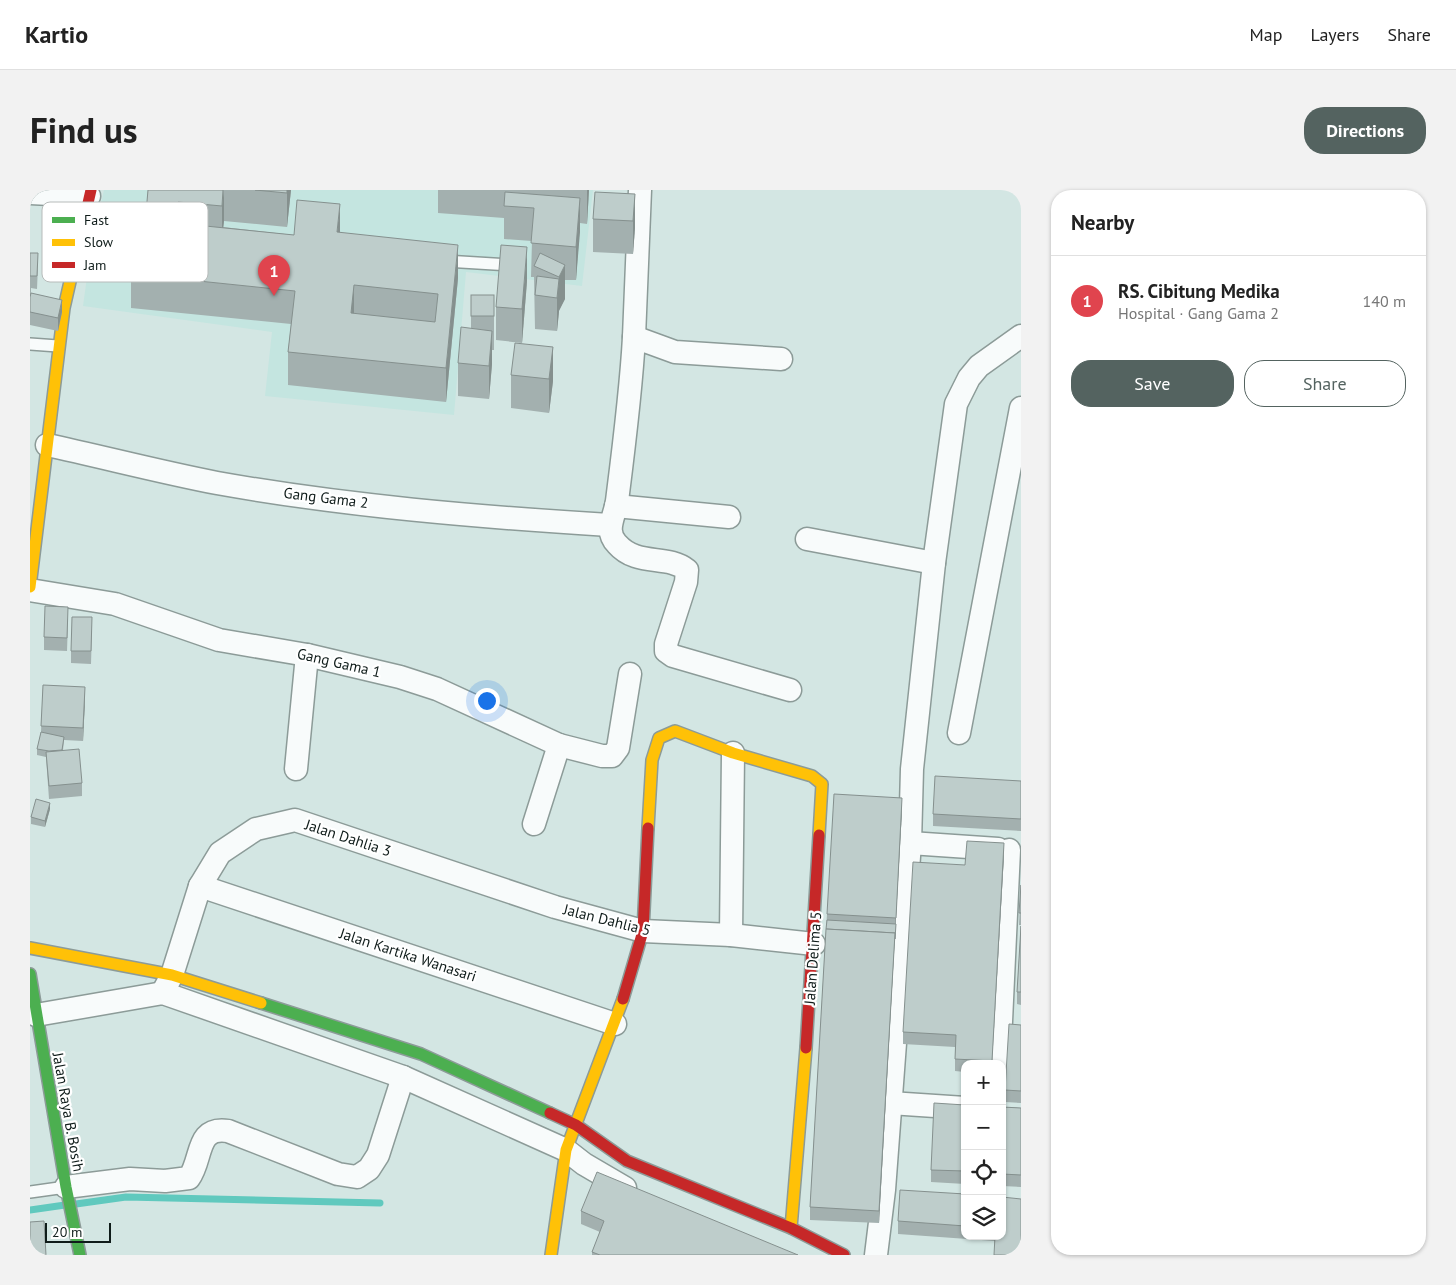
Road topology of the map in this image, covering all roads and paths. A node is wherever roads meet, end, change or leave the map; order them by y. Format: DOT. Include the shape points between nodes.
graph roads {
  1 [pos="640,190"];
  2 [pos="30,193"];
  3 [pos="90,193"];
  4 [pos="435,260"];
  5 [pos="512,265"];
  6 [pos="71,282"];
  7 [pos="1021,336"];
  8 [pos="634,337"];
  9 [pos="30,344"];
  10 [pos="58,346"];
  11 [pos="781,359"];
  12 [pos="1021,408"];
  13 [pos="42,444"];
  14 [pos="613,515"];
  15 [pos="729,517"];
  16 [pos="807,540"];
  17 [pos="934,563"];
  18 [pos="30,588"];
  19 [pos="307,655"];
  20 [pos="630,674"];
  21 [pos="790,690"];
  22 [pos="960,733"];
  23 [pos="559,745"];
  24 [pos="733,753"];
  25 [pos="296,769"];
  26 [pos="534,824"];
  27 [pos="910,843"];
  28 [pos="1015,850"];
  29 [pos="435,866"];
  30 [pos="200,886"];
  31 [pos="643,931"];
  32 [pos="1013,934"];
  33 [pos="731,935"];
  34 [pos="814,944"];
  35 [pos="30,948"];
  36 [pos="30,974"];
  37 [pos="167,984"];
  38 [pos="36,1015"];
  39 [pos="615,1024"];
  40 [pos="1011,1026"];
  41 [pos="1000,1060"];
  42 [pos="403,1077"];
  43 [pos="890,1103"];
  44 [pos="961,1108"];
  45 [pos="576,1125"];
  46 [pos="566,1150"];
  47 [pos="67,1190"];
  48 [pos="30,1192"];
  49 [pos="648,1198"];
  50 [pos="791,1228"];
  51 [pos="80,1255"];
  52 [pos="551,1255"];
  53 [pos="844,1255"];
  54 [pos="876,1255"];
  1 -- 8 [label="street"];
  2 -- 3 [label="street"];
  4 -- 5 [label="lane"];
  6 -- 10 [label="street"];
  7 -- 17 [label="street" via="979,366 956,404"];
  8 -- 11 [label="street" via="674,352"];
  8 -- 14 [label="street" via="631,390"];
  9 -- 10 [label="lane"];
  10 -- 13 [label="street"];
  12 -- 22 [label="street"];
  13 -- 14 [label="street, Gang Gama 2" via="216,482 316,498 410,508"];
  13 -- 18 [label="street"];
  14 -- 15 [label="street, Gang Gama 2"];
  14 -- 21 [label="street" via="615,544 643,560 680,565 687,570 666,651 673,656"];
  16 -- 17 [label="street"];
  17 -- 27 [label="street" via="912,769"];
  18 -- 19 [label="street, Gang Gama 1" via="115,604 218,640"];
  19 -- 23 [label="street, Gang Gama 1" via="437,689"];
  19 -- 25 [label="street"];
  20 -- 23 [label="street, Gang Gama 1" via="618,748 612,756"];
  23 -- 26 [label="street"];
  24 -- 31 [label="street, Jalan Delima 5" via="674,731 659,738 652,760"];
  24 -- 33 [label="street"];
  24 -- 34 [label="street, Jalan Delima 5" via="812,776 822,784"];
  27 -- 28 [label="street"];
  27 -- 43 [label="street"];
  28 -- 32 [label="street"];
  29 -- 30 [label="street, Jalan Dahlia 3" via="295,820 256,829 220,853"];
  29 -- 31 [label="street, Jalan Dahlia 5" via="555,907"];
  30 -- 37 [label="street, Jalan Dahlia 3"];
  30 -- 39 [label="street, Jalan Kartika Wanasari"];
  31 -- 33 [label="street, Jalan Dahlia 5"];
  31 -- 39 [label="street, Jalan Delima 5"];
  32 -- 40 [label="street"];
  33 -- 34 [label="street, Jalan Dahlia 5"];
  34 -- 50 [label="street, Jalan Delima 5"];
  35 -- 37 [label="street"];
  36 -- 38 [label="street, Jalan Raya B. Bosih"];
  37 -- 38 [label="street"];
  37 -- 42 [label="street"];
  37 -- 45 [label="street" via="421,1054"];
  38 -- 47 [label="street, Jalan Raya B. Bosih"];
  39 -- 45 [label="street, Jalan Delima 5"];
  40 -- 41 [label="street"];
  42 -- 46 [label="street"];
  42 -- 47 [label="street" via="378,1155 369,1169 357,1176 338,1174 216,1129 203,1141 195,1170 189,1178 130,1180"];
  43 -- 44 [label="street"];
  43 -- 54 [label="street" via="893,1191"];
  45 -- 46 [label="street, Jalan Delima 5"];
  45 -- 50 [label="street" via="627,1161"];
  46 -- 49 [label="street" via="613,1182"];
  46 -- 52 [label="street, Jalan Delima 5"];
  47 -- 48 [label="lane"];
  47 -- 51 [label="street, Jalan Raya B. Bosih"];
  50 -- 53 [label="street"];
}
